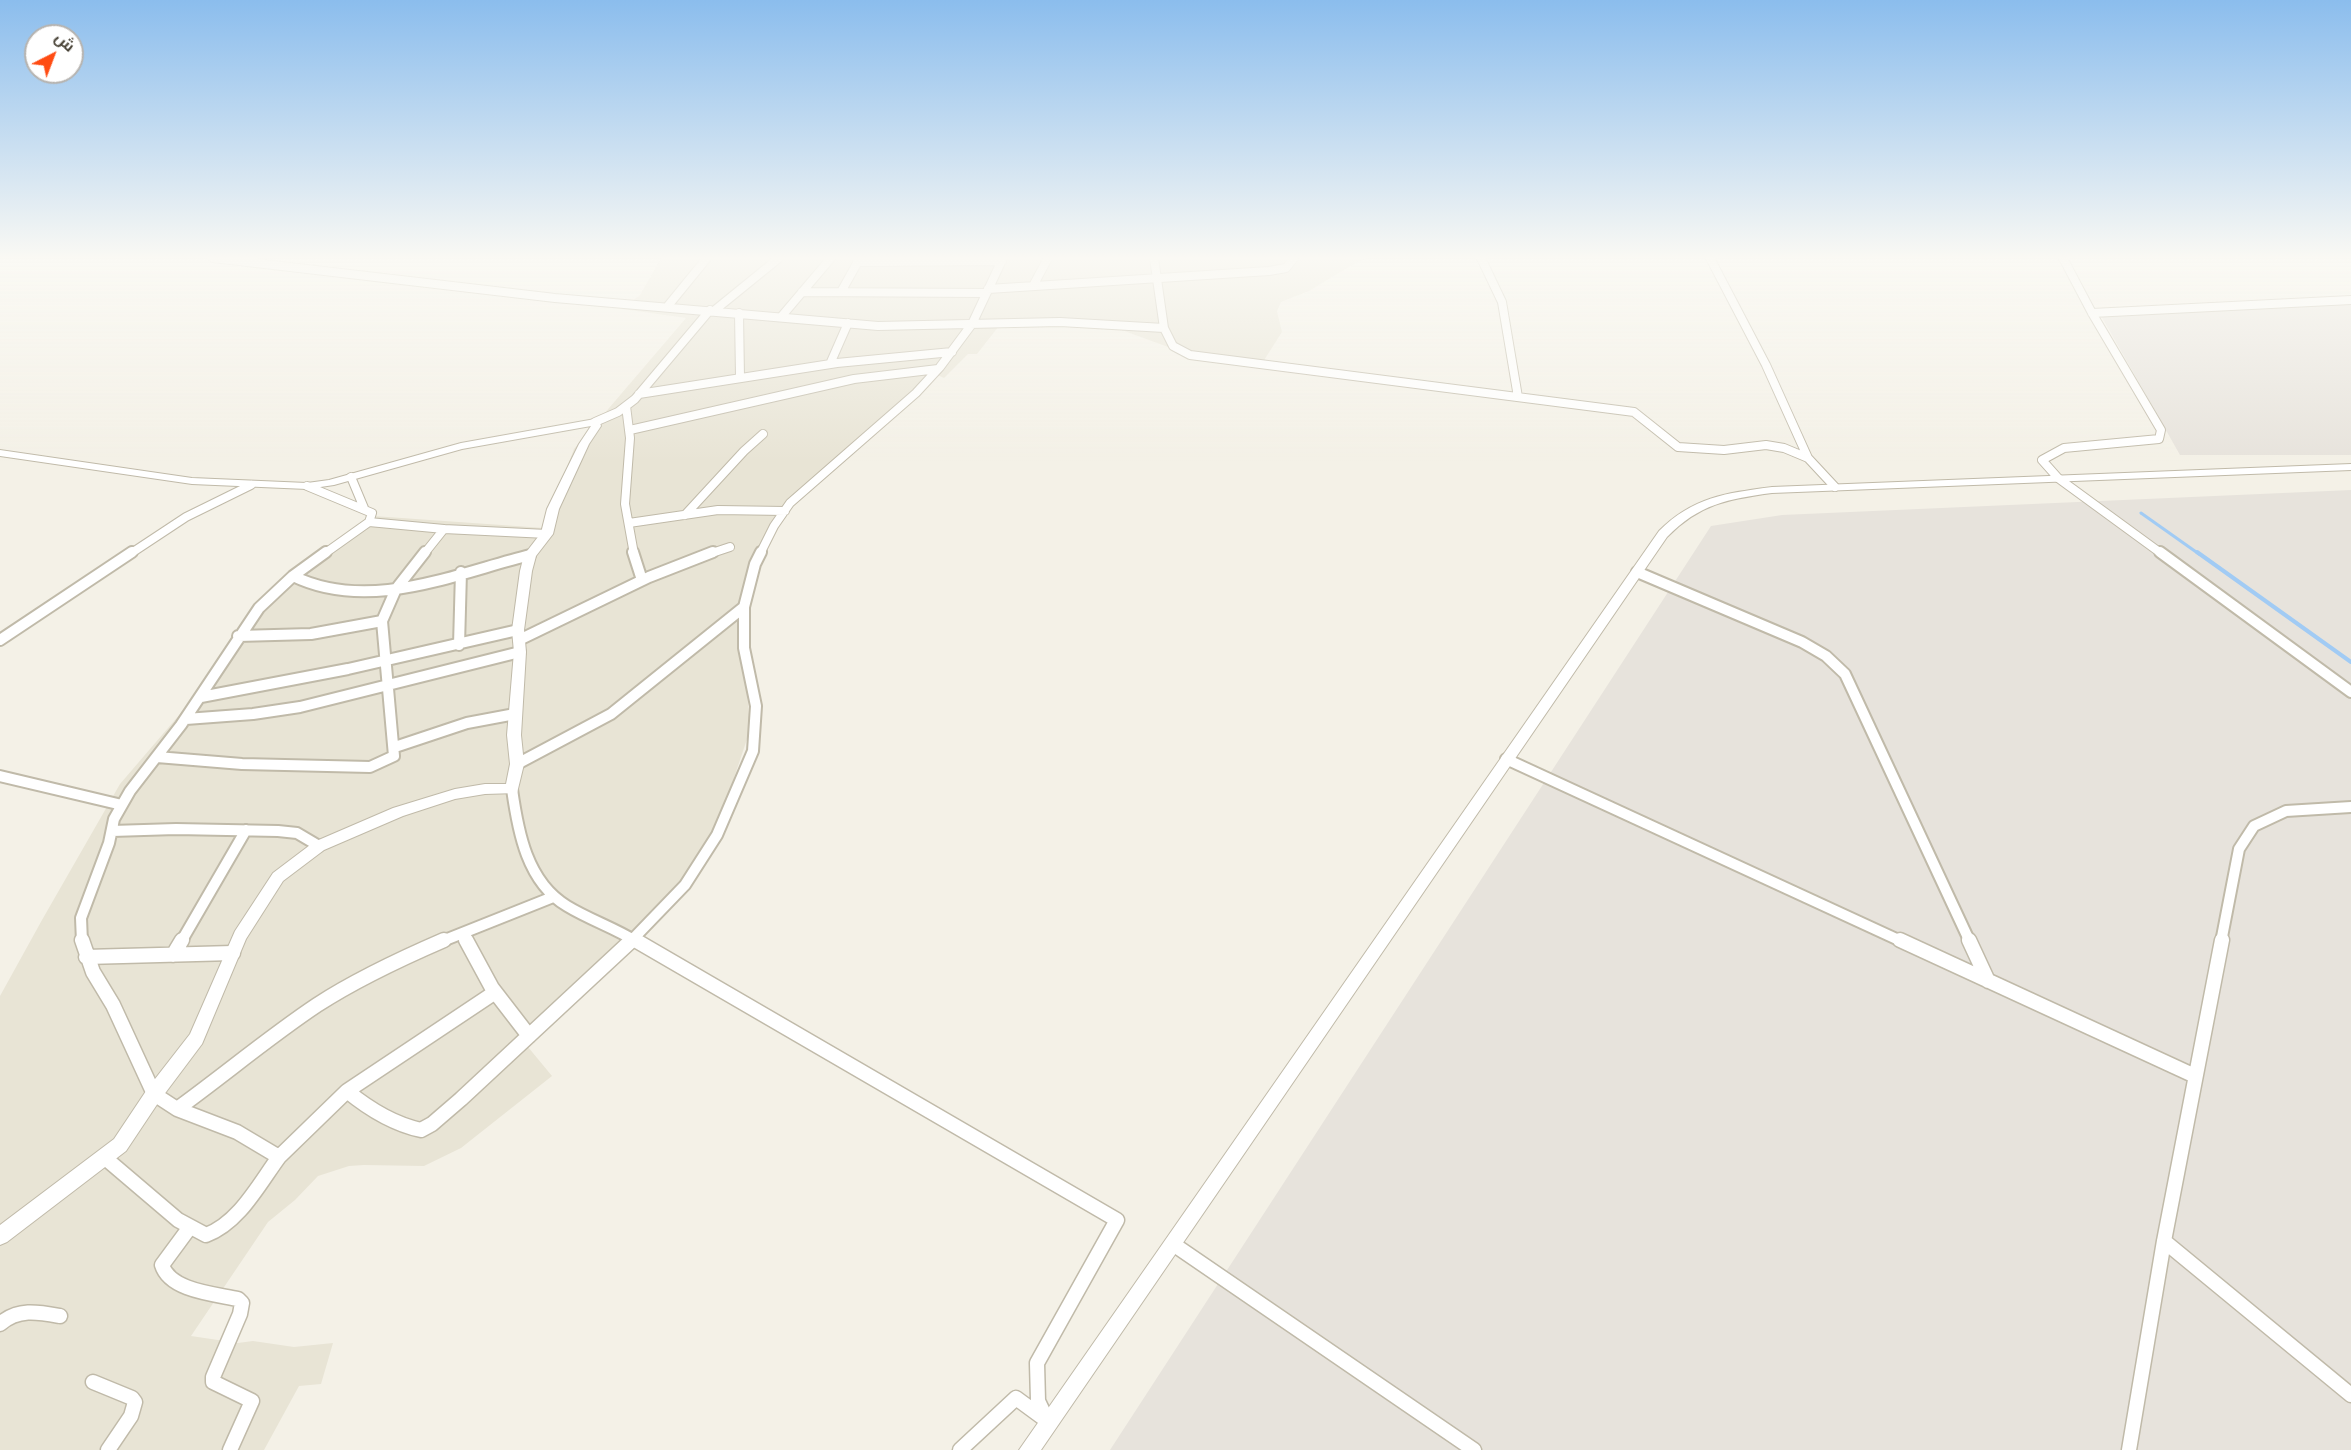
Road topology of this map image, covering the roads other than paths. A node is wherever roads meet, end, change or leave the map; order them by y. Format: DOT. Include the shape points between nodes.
graph roads {
  1 [pos="698,326"];
  2 [pos="739,326"];
  3 [pos="847,326"];
  4 [pos="876,326"];
  5 [pos="894,326"];
  6 [pos="971,326"];
  7 [pos="1124,326"];
  8 [pos="1507,326"];
  9 [pos="1745,326"];
  10 [pos="2100,326"];
  11 [pos="1164,328"];
  12 [pos="952,352"];
  13 [pos="830,364"];
  14 [pos="938,369"];
  15 [pos="740,378"];
  16 [pos="639,394"];
  17 [pos="1518,397"];
  18 [pos="626,406"];
  19 [pos="595,422"];
  20 [pos="630,430"];
  21 [pos="763,434"];
  22 [pos="0,453"];
  23 [pos="1808,458"];
  24 [pos="2351,467"];
  25 [pos="351,477"];
  26 [pos="2058,478"];
  27 [pos="251,485"];
  28 [pos="307,486"];
  29 [pos="1835,487"];
  30 [pos="364,508"];
  31 [pos="785,511"];
  32 [pos="685,514"];
  33 [pos="369,522"];
  34 [pos="629,523"];
  35 [pos="444,529"];
  36 [pos="547,534"];
  37 [pos="730,547"];
  38 [pos="530,555"];
  39 [pos="461,572"];
  40 [pos="1637,572"];
  41 [pos="293,576"];
  42 [pos="642,580"];
  43 [pos="396,589"];
  44 [pos="744,607"];
  45 [pos="382,621"];
  46 [pos="238,636"];
  47 [pos="0,640"];
  48 [pos="519,641"];
  49 [pos="459,645"];
  50 [pos="386,661"];
  51 [pos="389,686"];
  52 [pos="2351,692"];
  53 [pos="201,697"];
  54 [pos="515,714"];
  55 [pos="186,718"];
  56 [pos="395,747"];
  57 [pos="157,757"];
  58 [pos="1506,759"];
  59 [pos="517,764"];
  60 [pos="0,776"];
  61 [pos="512,789"];
  62 [pos="122,805"];
  63 [pos="2351,807"];
  64 [pos="246,830"];
  65 [pos="111,831"];
  66 [pos="319,846"];
  67 [pos="553,897"];
  68 [pos="463,933"];
  69 [pos="633,939"];
  70 [pos="233,953"];
  71 [pos="173,955"];
  72 [pos="87,957"];
  73 [pos="1988,981"];
  74 [pos="494,993"];
  75 [pos="529,1036"];
  76 [pos="2195,1076"];
  77 [pos="347,1091"];
  78 [pos="154,1094"];
  79 [pos="177,1109"];
  80 [pos="104,1157"];
  81 [pos="279,1157"];
  82 [pos="190,1227"];
  83 [pos="0,1236"];
  84 [pos="2164,1240"];
  85 [pos="1173,1244"];
  86 [pos="60,1316"];
  87 [pos="0,1324"];
  88 [pos="93,1382"];
  89 [pos="2351,1395"];
  90 [pos="1048,1422"];
  91 [pos="108,1450"];
  92 [pos="230,1450"];
  93 [pos="960,1450"];
  94 [pos="1029,1450"];
  95 [pos="1474,1450"];
  96 [pos="2129,1450"];
  1 -- 16 [label="street"];
  2 -- 15 [label="street"];
  3 -- 13 [label="street"];
  4 -- 5 [label="street"];
  6 -- 12 [label="street"];
  7 -- 11 [label="street"];
  8 -- 17 [label="street"];
  9 -- 23 [label="street"];
  10 -- 26 [label="street" via="2158,423 2161,435 2146,442 2064,448 2042,460"];
  11 -- 17 [label="street" via="1173,346 1190,356"];
  12 -- 13 [label="street"];
  12 -- 14 [label="street"];
  13 -- 15 [label="street"];
  14 -- 20 [label="street" via="854,379"];
  14 -- 31 [label="street"];
  15 -- 16 [label="street"];
  16 -- 18 [label="street"];
  17 -- 23 [label="street" via="1634,412 1678,447 1724,450 1766,445"];
  18 -- 19 [label="street"];
  18 -- 20 [label="street"];
  19 -- 25 [label="street" via="461,446"];
  19 -- 36 [label="street" via="554,509"];
  20 -- 34 [label="street" via="625,497"];
  21 -- 32 [label="street"];
  22 -- 27 [label="street" via="192,481"];
  23 -- 29 [label="street"];
  24 -- 26 [label="street"];
  25 -- 28 [label="street"];
  25 -- 30 [label="street"];
  26 -- 29 [label="street"];
  26 -- 52 [label="street"];
  27 -- 28 [label="street"];
  27 -- 47 [label="street" via="181,520"];
  28 -- 30 [label="street"];
  29 -- 40 [label="street" via="1714,499 1674,521"];
  30 -- 33 [label="street" via="372,513"];
  31 -- 32 [label="street" via="718,510"];
  31 -- 44 [label="street" via="755,564"];
  32 -- 34 [label="street"];
  33 -- 35 [label="street"];
  33 -- 41 [label="street"];
  34 -- 42 [label="street" via="633,555"];
  35 -- 36 [label="street"];
  35 -- 43 [label="street"];
  36 -- 38 [label="street"];
  37 -- 42 [label="street"];
  38 -- 39 [label="street"];
  38 -- 48 [label="street"];
  39 -- 43 [label="street"];
  39 -- 49 [label="street"];
  40 -- 58 [label="street"];
  40 -- 73 [label="street" via="1803,642 1845,674"];
  41 -- 43 [label="street" via="340,591"];
  41 -- 46 [label="street" via="259,608"];
  42 -- 48 [label="street"];
  43 -- 45 [label="street"];
  44 -- 59 [label="street" via="611,714"];
  44 -- 69 [label="street" via="744,648 756,706 753,751 717,835 685,885"];
  45 -- 46 [label="street" via="311,634"];
  45 -- 50 [label="street"];
  46 -- 53 [label="street"];
  48 -- 49 [label="street"];
  48 -- 51 [label="street"];
  48 -- 54 [label="street"];
  49 -- 50 [label="street"];
  50 -- 51 [label="street"];
  50 -- 53 [label="street"];
  51 -- 55 [label="street" via="300,707"];
  51 -- 56 [label="street"];
  53 -- 55 [label="street"];
  54 -- 56 [label="street" via="467,723"];
  54 -- 59 [label="street"];
  55 -- 57 [label="street"];
  56 -- 57 [label="street" via="394,756 370,767 242,764"];
  57 -- 62 [label="street"];
  58 -- 73 [label="street"];
  58 -- 85 [label="street"];
  59 -- 61 [label="street"];
  60 -- 62 [label="street"];
  61 -- 66 [label="street" via="455,794 398,812"];
  61 -- 67 [label="street" via="521,843"];
  62 -- 65 [label="street"];
  63 -- 76 [label="street" via="2286,811 2254,826 2239,849"];
  64 -- 65 [label="street"];
  64 -- 66 [label="street" via="297,833"];
  64 -- 71 [label="street"];
  65 -- 72 [label="street" via="81,918 82,946"];
  66 -- 70 [label="street" via="278,877"];
  67 -- 68 [label="street"];
  67 -- 69 [label="street"];
  68 -- 74 [label="street" via="478,970"];
  68 -- 79 [label="street" via="335,994"];
  69 -- 75 [label="street"];
  69 -- 90 [label="street" via="1117,1220 1037,1363 1038,1401"];
  70 -- 71 [label="street"];
  70 -- 78 [label="street" via="196,1039"];
  71 -- 72 [label="street"];
  72 -- 78 [label="street"];
  73 -- 76 [label="street"];
  74 -- 75 [label="street"];
  74 -- 77 [label="street"];
  75 -- 77 [label="street" via="421,1130 385,1117"];
  76 -- 84 [label="street"];
  77 -- 81 [label="street"];
  78 -- 79 [label="street"];
  78 -- 80 [label="street" via="120,1145"];
  79 -- 81 [label="street" via="237,1132"];
  80 -- 82 [label="street"];
  80 -- 83 [label="street"];
  81 -- 82 [label="street" via="222,1227 206,1234"];
  82 -- 92 [label="street" via="162,1265 164,1274 193,1289 242,1303 213,1377 218,1387 252,1401"];
  84 -- 89 [label="street"];
  84 -- 96 [label="street"];
  85 -- 90 [label="street"];
  85 -- 95 [label="street"];
  86 -- 87 [label="street" via="19,1312"];
  88 -- 91 [label="street" via="135,1402 131,1416"];
  90 -- 93 [label="street" via="1016,1398"];
  90 -- 94 [label="street"];
}
